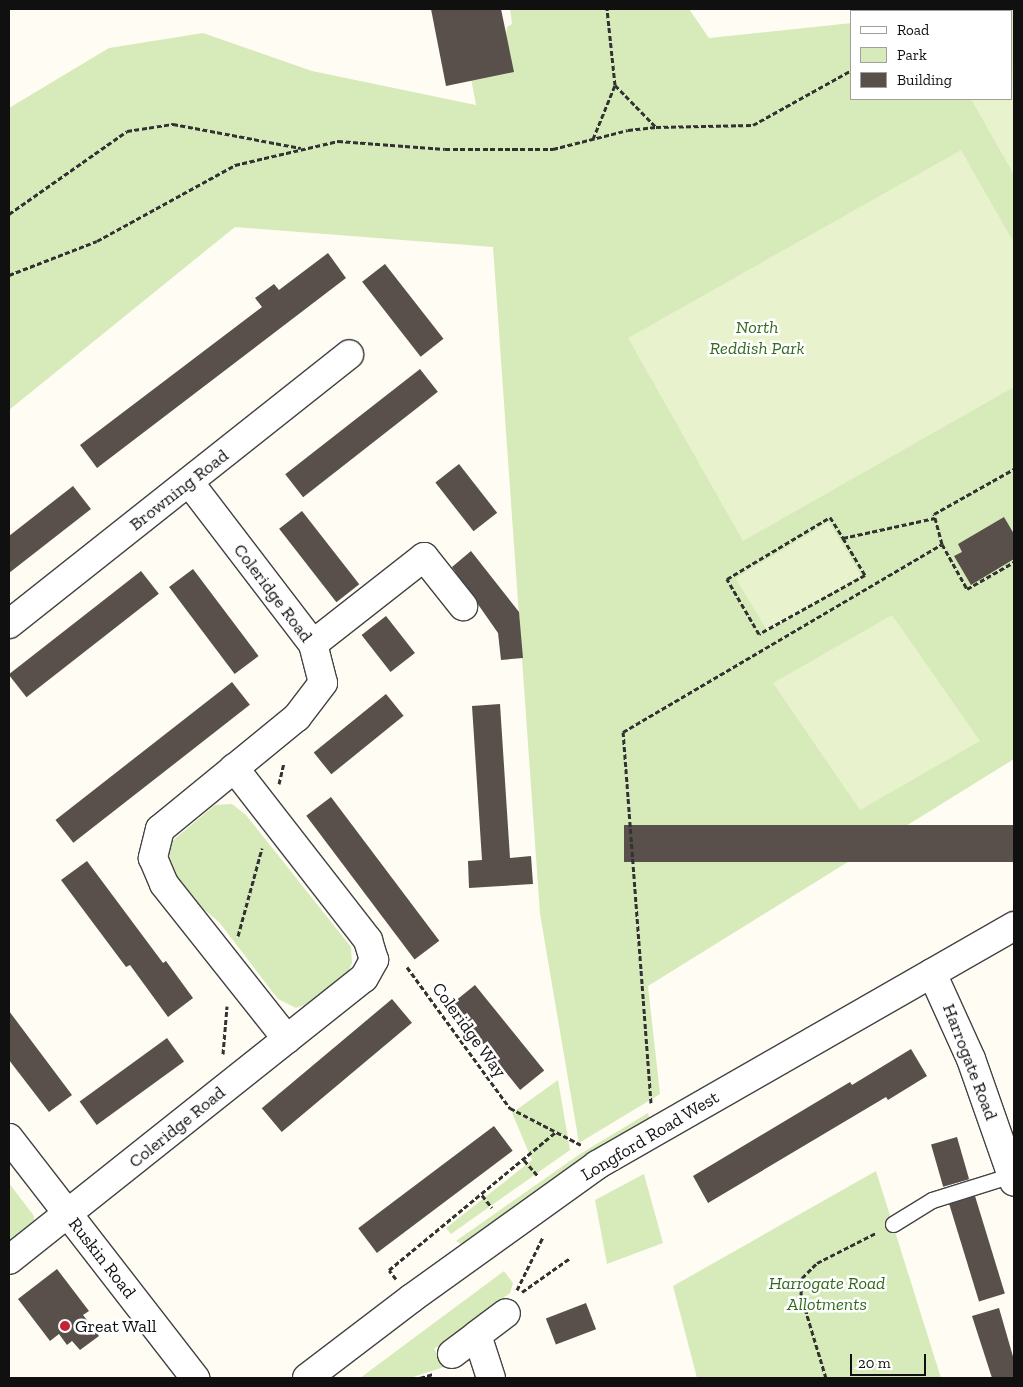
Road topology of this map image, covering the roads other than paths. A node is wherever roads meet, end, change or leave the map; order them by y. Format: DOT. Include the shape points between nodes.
graph roads {
  1 [pos="349,355"];
  2 [pos="189,482"];
  3 [pos="463,606"];
  4 [pos="9,624"];
  5 [pos="313,644"];
  6 [pos="234,768"];
  7 [pos="1014,926"];
  8 [pos="932,973"];
  9 [pos="286,1039"];
  10 [pos="9,1138"];
  11 [pos="1013,1178"];
  12 [pos="67,1215"];
  13 [pos="893,1224"];
  14 [pos="9,1260"];
  15 [pos="506,1314"];
  16 [pos="477,1335"];
  17 [pos="452,1354"];
  18 [pos="195,1378"];
  19 [pos="306,1378"];
  20 [pos="491,1378"];
  1 -- 2 [label="street, Browning Road"];
  2 -- 4 [label="street, Browning Road"];
  2 -- 5 [label="street, Coleridge Road"];
  3 -- 5 [label="street" via="424,557"];
  5 -- 6 [label="street, Coleridge Road" via="323,683 297,717"];
  6 -- 9 [label="street, Coleridge Road" via="160,829 153,858 164,884"];
  6 -- 9 [label="street, Coleridge Road" via="368,940 374,960 364,978"];
  7 -- 8 [label="street, Longford Road West"];
  8 -- 11 [label="street, Harrogate Road" via="971,1060"];
  8 -- 19 [label="street, Longford Road West" via="663,1126 582,1176"];
  9 -- 12 [label="street, Coleridge Road"];
  10 -- 12 [label="street, Ruskin Road"];
  11 -- 13 [label="lane" via="932,1200"];
  12 -- 14 [label="street, Coleridge Road"];
  12 -- 18 [label="street, Ruskin Road"];
  15 -- 16 [label="street"];
  16 -- 17 [label="street"];
  16 -- 20 [label="street"];
}
